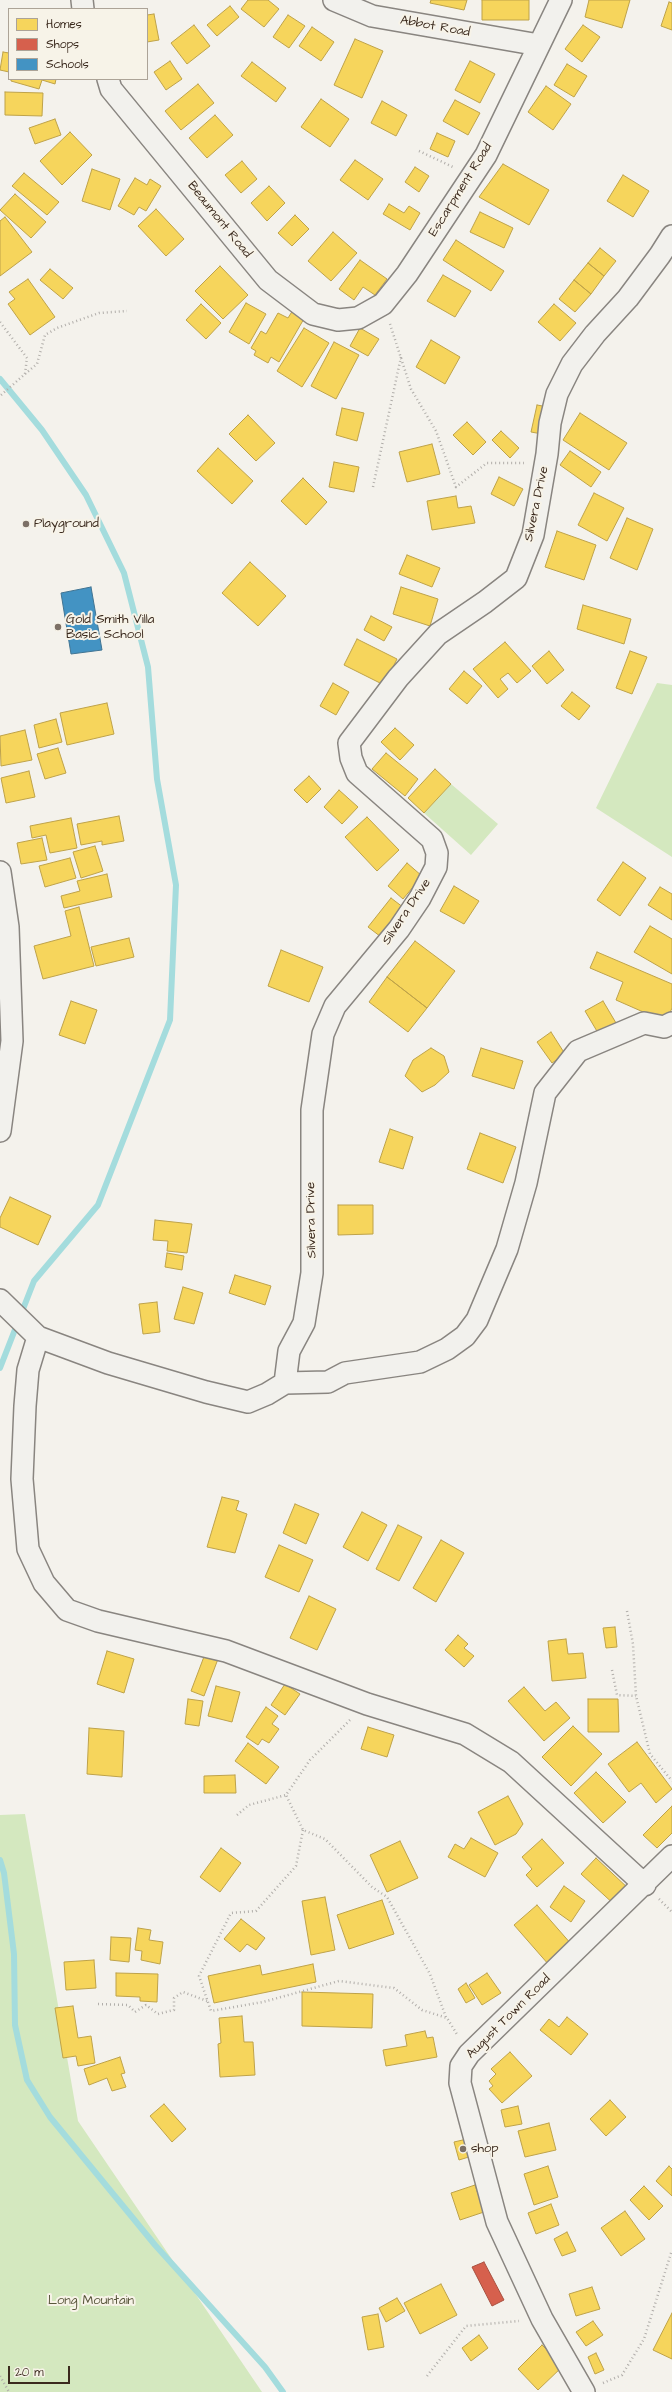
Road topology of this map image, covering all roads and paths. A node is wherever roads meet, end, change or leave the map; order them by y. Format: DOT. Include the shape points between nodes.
graph roads {
  1 [pos="334,0"];
  2 [pos="561,0"];
  3 [pos="539,45"];
  4 [pos="108,80"];
  5 [pos="419,151"];
  6 [pos="472,176"];
  7 [pos="672,236"];
  8 [pos="383,304"];
  9 [pos="127,311"];
  10 [pos="358,318"];
  11 [pos="0,322"];
  12 [pos="401,357"];
  13 [pos="25,374"];
  14 [pos="0,396"];
  15 [pos="547,454"];
  16 [pos="373,487"];
  17 [pos="0,872"];
  18 [pos="672,1023"];
  19 [pos="0,1131"];
  20 [pos="0,1300"];
  21 [pos="31,1331"];
  22 [pos="285,1383"];
  23 [pos="627,1611"];
  24 [pos="612,1670"];
  25 [pos="636,1696"];
  26 [pos="367,1704"];
  27 [pos="672,1781"];
  28 [pos="286,1795"];
  29 [pos="237,1815"];
  30 [pos="303,1830"];
  31 [pos="672,1856"];
  32 [pos="645,1885"];
  33 [pos="207,2001"];
  34 [pos="98,2004"];
  35 [pos="446,2018"];
  36 [pos="469,2054"];
  37 [pos="672,2250"];
  38 [pos="542,2319"];
  39 [pos="0,2376"];
  40 [pos="427,2376"];
  41 [pos="591,2389"];
  42 [pos="9,2392"];
  1 -- 3 [label="street, Abbot Road" via="372,16"];
  2 -- 3 [label="street, Escarpment Road"];
  3 -- 6 [label="street, Escarpment Road" via="486,155"];
  4 -- 10 [label="street, Beaumont Road" via="111,89 268,280 312,314 338,320"];
  5 -- 6 [label="path"];
  6 -- 8 [label="street, Escarpment Road" via="407,274"];
  7 -- 15 [label="street, Silvera Drive" via="628,298 572,364 557,394 550,423"];
  8 -- 10 [label="street, Escarpment Road"];
  8 -- 12 [label="path"];
  9 -- 13 [label="path" via="99,313 57,328 45,336 37,364"];
  11 -- 13 [label="path" via="27,358"];
  12 -- 15 [label="path" via="411,389 436,431 456,486 487,463 522,464"];
  12 -- 16 [label="path"];
  13 -- 14 [label="path"];
  15 -- 22 [label="street, Silvera Drive" via="533,536 516,578 438,634 398,678 350,743 351,758 357,773 432,839 437,853 436,867 420,898 399,929 335,1006 323,1034 312,1110 312,1273 304,1324 289,1351"];
  17 -- 19 [label="street" via="8,927 12,1041"];
  18 -- 22 [label="street" via="664,1027 644,1023 578,1051 545,1093 526,1183 507,1249 477,1320 465,1336 447,1349 420,1362 345,1374 328,1382"];
  20 -- 21 [label="street"];
  21 -- 22 [label="street" via="108,1362 248,1402"];
  21 -- 26 [label="street" via="24,1406 22,1479 28,1549 44,1583 67,1610 98,1621 226,1651"];
  23 -- 25 [label="path" via="633,1644"];
  24 -- 25 [label="path" via="617,1695"];
  25 -- 27 [label="path" via="650,1754"];
  26 -- 28 [label="path" via="310,1760"];
  26 -- 32 [label="street" via="465,1734 498,1753 533,1780"];
  28 -- 29 [label="path" via="249,1805"];
  28 -- 30 [label="path"];
  30 -- 33 [label="path" via="296,1866 291,1872 256,1911 231,1913 199,1976"];
  30 -- 35 [label="path" via="325,1839 372,1887 387,1897 430,1974"];
  31 -- 32 [label="street, August Town Road"];
  32 -- 36 [label="street, August Town Road"];
  33 -- 34 [label="path" via="183,1992 174,1998 174,2010 158,2014 146,2005 135,2012 128,2005"];
  33 -- 35 [label="path" via="211,2011 263,2002 339,1981 394,1988 422,2010"];
  35 -- 36 [label="path"];
  36 -- 38 [label="street, August Town Road" via="461,2066 460,2083 495,2214"];
  37 -- 41 [label="path" via="644,2339 622,2375"];
  38 -- 40 [label="path" via="466,2326"];
  38 -- 41 [label="street, August Town Road"];
  39 -- 42 [label="path"];
}
